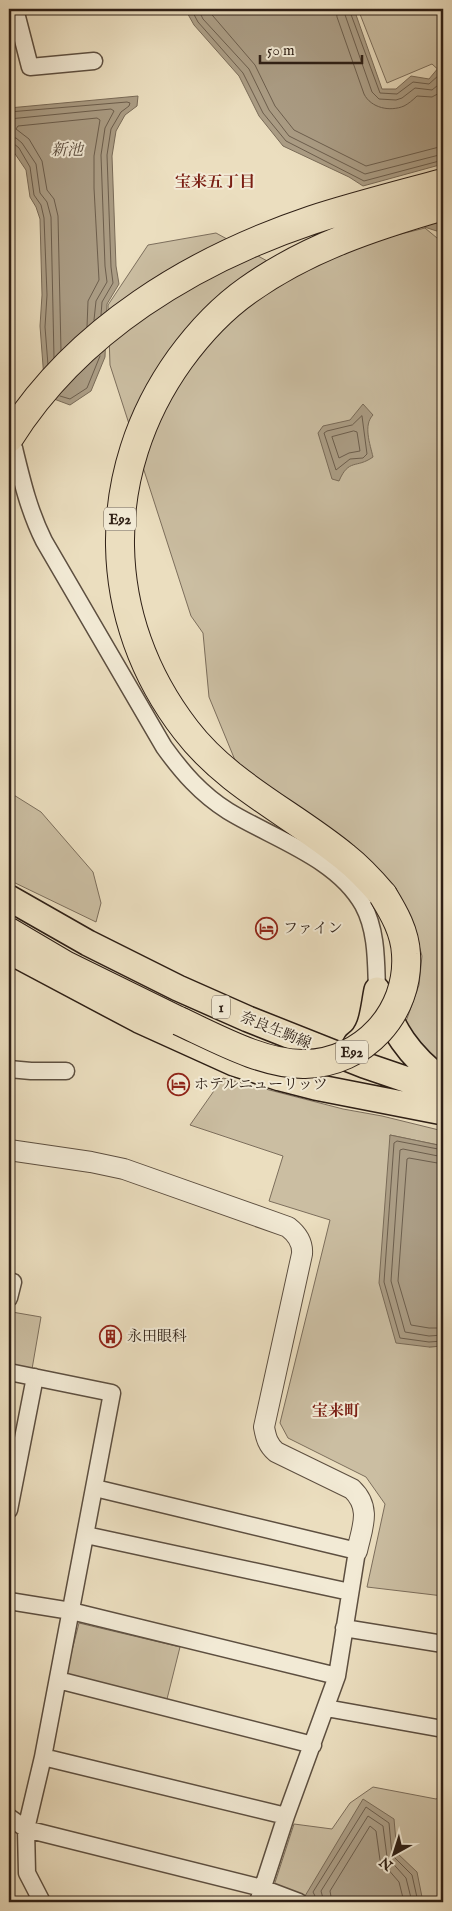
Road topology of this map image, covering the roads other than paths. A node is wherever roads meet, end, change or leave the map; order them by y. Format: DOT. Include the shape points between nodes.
graph roads {
  1 [pos="15,9"];
  2 [pos="94,61"];
  3 [pos="442,191"];
  4 [pos="11,443"];
  5 [pos="9,898"];
  6 [pos="9,915"];
  7 [pos="9,932"];
  8 [pos="9,951"];
  9 [pos="377,990"];
  10 [pos="315,1045"];
  11 [pos="9,1069"];
  12 [pos="66,1071"];
  13 [pos="443,1080"];
  14 [pos="443,1092"];
  15 [pos="443,1108"];
  16 [pos="443,1112"];
  17 [pos="9,1150"];
  18 [pos="13,1282"];
  19 [pos="9,1298"];
  20 [pos="9,1372"];
  21 [pos="35,1377"];
  22 [pos="95,1488"];
  23 [pos="9,1510"];
  24 [pos="86,1535"];
  25 [pos="357,1551"];
  26 [pos="350,1592"];
  27 [pos="9,1601"];
  28 [pos="71,1611"];
  29 [pos="344,1628"];
  30 [pos="443,1644"];
  31 [pos="337,1676"];
  32 [pos="58,1680"];
  33 [pos="326,1708"];
  34 [pos="443,1729"];
  35 [pos="312,1745"];
  36 [pos="43,1757"];
  37 [pos="286,1816"];
  38 [pos="9,1817"];
  39 [pos="26,1829"];
  40 [pos="260,1895"];
  41 [pos="42,1902"];
  42 [pos="299,1902"];
  1 -- 2 [label="street" via="30,67"];
  3 -- 4 [label="highway, E92" via="346,210 273,235 194,271 140,304 76,356 26,414"];
  3 -- 7 [label="highway, E92, bridge" via="266,277 206,326 170,372 155,398 130,460 120,509 120,556 127,606 154,678 185,729 216,763 346,857 383,895 403,934 406,953 402,993 393,1013 365,1044 349,1054 327,1061 287,1063 242,1049 179,1021 74,969"];
  4 -- 9 [label="street" via="36,526 164,747 203,793 316,859 352,887 372,928"];
  5 -- 10 [label="main road, 奈良生駒線 / 1" via="88,943 178,988"];
  6 -- 15 [label="main road, 奈良生駒線 / 1" via="94,962 210,1018 364,1081"];
  8 -- 16 [label="main road" via="139,1020 234,1063 315,1087"];
  9 -- 10 [label="main road" via="371,1021 358,1043 347,1049"];
  9 -- 13 [label="main road" via="403,1042 414,1056"];
  10 -- 14 [label="main road, 奈良生駒線 / 1"];
  11 -- 12 [label="street"];
  17 -- 25 [label="street" via="124,1169 288,1227 294,1232 302,1254 264,1427 269,1446 276,1452 352,1489 359,1496 365,1513"];
  18 -- 19 [label="street"];
  20 -- 21 [label="street"];
  21 -- 22 [label="street" via="112,1394"];
  21 -- 23 [label="street"];
  22 -- 24 [label="street"];
  22 -- 25 [label="street"];
  24 -- 26 [label="street"];
  24 -- 28 [label="street"];
  25 -- 26 [label="street"];
  26 -- 29 [label="street"];
  27 -- 28 [label="street"];
  28 -- 31 [label="street"];
  28 -- 32 [label="street"];
  29 -- 30 [label="street"];
  29 -- 31 [label="street"];
  31 -- 33 [label="street"];
  32 -- 35 [label="street"];
  32 -- 36 [label="street"];
  33 -- 34 [label="street"];
  33 -- 35 [label="street"];
  35 -- 37 [label="street"];
  36 -- 37 [label="street"];
  36 -- 39 [label="street"];
  37 -- 40 [label="street"];
  38 -- 39 [label="street"];
  39 -- 40 [label="street"];
  39 -- 41 [label="street" via="28,1873"];
  40 -- 42 [label="street"];
}
